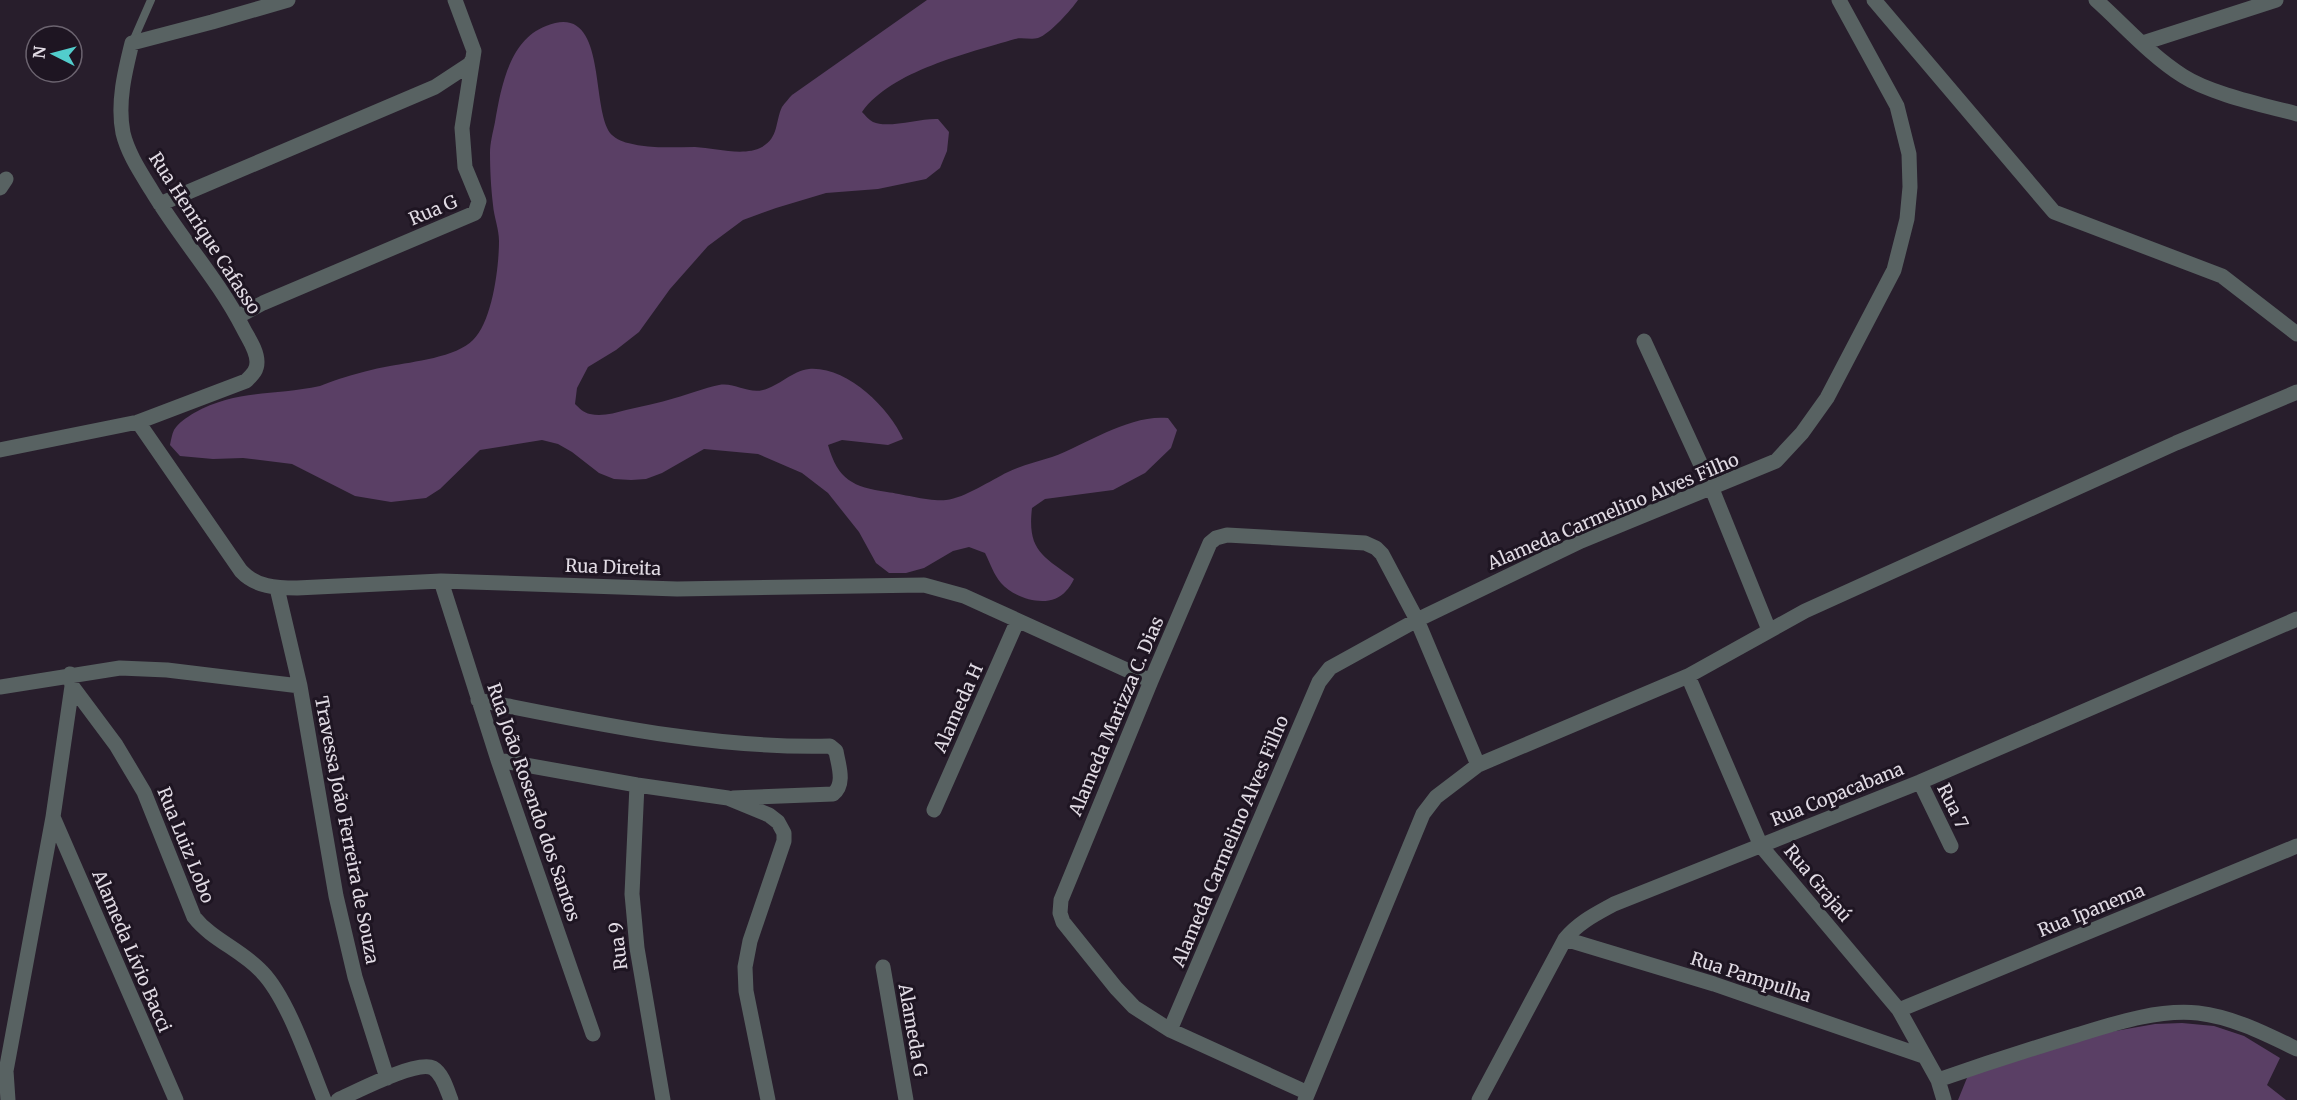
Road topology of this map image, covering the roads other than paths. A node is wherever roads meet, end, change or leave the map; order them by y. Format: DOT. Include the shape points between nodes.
graph roads {
  1 [pos="151,0"];
  2 [pos="288,0"];
  3 [pos="455,0"];
  4 [pos="1839,0"];
  5 [pos="1874,0"];
  6 [pos="2096,0"];
  7 [pos="2276,0"];
  8 [pos="132,43"];
  9 [pos="2143,43"];
  10 [pos="473,58"];
  11 [pos="2297,114"];
  12 [pos="160,204"];
  13 [pos="237,317"];
  14 [pos="2297,334"];
  15 [pos="1644,341"];
  16 [pos="2297,392"];
  17 [pos="138,422"];
  18 [pos="0,450"];
  19 [pos="1712,489"];
  20 [pos="441,581"];
  21 [pos="278,588"];
  22 [pos="2297,619"];
  23 [pos="1417,620"];
  24 [pos="1017,622"];
  25 [pos="1769,630"];
  26 [pos="1688,676"];
  27 [pos="70,680"];
  28 [pos="1150,681"];
  29 [pos="300,686"];
  30 [pos="0,687"];
  31 [pos="478,700"];
  32 [pos="498,759"];
  33 [pos="1478,765"];
  34 [pos="1920,782"];
  35 [pos="637,785"];
  36 [pos="728,798"];
  37 [pos="934,810"];
  38 [pos="53,817"];
  39 [pos="1761,846"];
  40 [pos="1951,846"];
  41 [pos="2297,846"];
  42 [pos="1565,939"];
  43 [pos="883,967"];
  44 [pos="1899,1010"];
  45 [pos="1170,1030"];
  46 [pos="593,1034"];
  47 [pos="2297,1050"];
  48 [pos="1923,1056"];
  49 [pos="387,1078"];
  50 [pos="1938,1080"];
  51 [pos="1306,1096"];
  52 [pos="8,1100"];
  53 [pos="176,1100"];
  54 [pos="324,1100"];
  55 [pos="338,1100"];
  56 [pos="451,1100"];
  57 [pos="663,1100"];
  58 [pos="768,1100"];
  59 [pos="906,1100"];
  60 [pos="1479,1100"];
  61 [pos="1944,1100"];
  1 -- 8 [label="lane"];
  2 -- 8 [label="street"];
  3 -- 10 [label="street, Rua G" via="474,51"];
  4 -- 19 [label="street, Alameda Carmelino Alves Filho" via="1897,106 1904,129 1910,187 1894,270 1827,398 1802,433 1776,461"];
  5 -- 14 [label="street" via="2054,212 2222,276"];
  6 -- 9 [label="street"];
  7 -- 9 [label="street"];
  8 -- 12 [label="street, Rua Henrique Cafasso" via="124,74 123,133 135,165"];
  9 -- 11 [label="street" via="2183,76 2201,85"];
  10 -- 12 [label="street" via="435,87"];
  10 -- 13 [label="street, Rua G" via="462,128 465,167 479,201 475,213"];
  12 -- 13 [label="street, Rua Henrique Cafasso"];
  13 -- 17 [label="street, Rua Henrique Cafasso" via="254,351 255,373 246,381"];
  15 -- 19 [label="street"];
  16 -- 25 [label="street" via="2176,443"];
  17 -- 18 [label="street, Rua Henrique Cafasso"];
  17 -- 21 [label="street, Rua Direita" via="241,571 249,579"];
  19 -- 23 [label="street, Alameda Carmelino Alves Filho" via="1581,542"];
  19 -- 25 [label="street"];
  20 -- 21 [label="street, Rua Direita"];
  20 -- 24 [label="street, Rua Direita" via="677,589 924,585 964,596"];
  20 -- 31 [label="street, Rua João Rosendo dos Santos"];
  21 -- 29 [label="street, Travessa João Ferreira de Souza"];
  22 -- 34 [label="street, Rua Copacabana"];
  23 -- 28 [label="street, Alameda Marizza C. Dias" via="1382,554 1365,543 1216,538 1210,543"];
  23 -- 33 [label="street"];
  23 -- 45 [label="street, Alameda Carmelino Alves Filho" via="1330,668 1319,682"];
  24 -- 28 [label="street, Rua Direita"];
  24 -- 37 [label="street, Alameda H"];
  25 -- 26 [label="street"];
  26 -- 33 [label="street"];
  26 -- 39 [label="street, Rua Grajaú"];
  27 -- 29 [label="street" via="120,668"];
  27 -- 30 [label="street"];
  27 -- 38 [label="street"];
  27 -- 54 [label="street, Rua Luiz Lobo" via="144,792 194,917 203,929 249,959 274,986"];
  28 -- 45 [label="street, Alameda Marizza C. Dias" via="1060,913 1116,988 1134,1007"];
  29 -- 49 [label="street, Travessa João Ferreira de Souza" via="336,896 355,977"];
  31 -- 32 [label="street, Rua João Rosendo dos Santos"];
  31 -- 36 [label="street" via="609,726 727,743 830,746 836,751 840,786 833,794"];
  32 -- 35 [label="street"];
  32 -- 46 [label="street, Rua João Rosendo dos Santos"];
  33 -- 51 [label="street" via="1436,796 1423,814"];
  34 -- 39 [label="street, Rua Copacabana"];
  34 -- 40 [label="street, Rua 7"];
  35 -- 36 [label="street"];
  35 -- 57 [label="street, Rua 9" via="633,905"];
  36 -- 58 [label="street" via="769,815 784,832 745,968"];
  38 -- 52 [label="street" via="6,1071"];
  38 -- 53 [label="street, Alameda Lívio Bacci"];
  39 -- 42 [label="street, Rua Copacabana" via="1614,904 1574,928"];
  39 -- 44 [label="street, Rua Grajaú"];
  41 -- 44 [label="street, Rua Ipanema"];
  42 -- 48 [label="street, Rua Pampulha" via="1714,984"];
  42 -- 60 [label="street, Rua Copacabana"];
  43 -- 59 [label="street, Alameda G"];
  44 -- 48 [label="street, Rua Grajaú"];
  45 -- 51 [label="street"];
  47 -- 50 [label="street" via="2226,1020 2198,1013 2169,1014 2130,1019"];
  48 -- 50 [label="street, Rua Grajaú"];
  49 -- 55 [label="street"];
  49 -- 56 [label="street" via="423,1066 432,1068 439,1073"];
  50 -- 61 [label="street, Rua Grajaú"];
}
